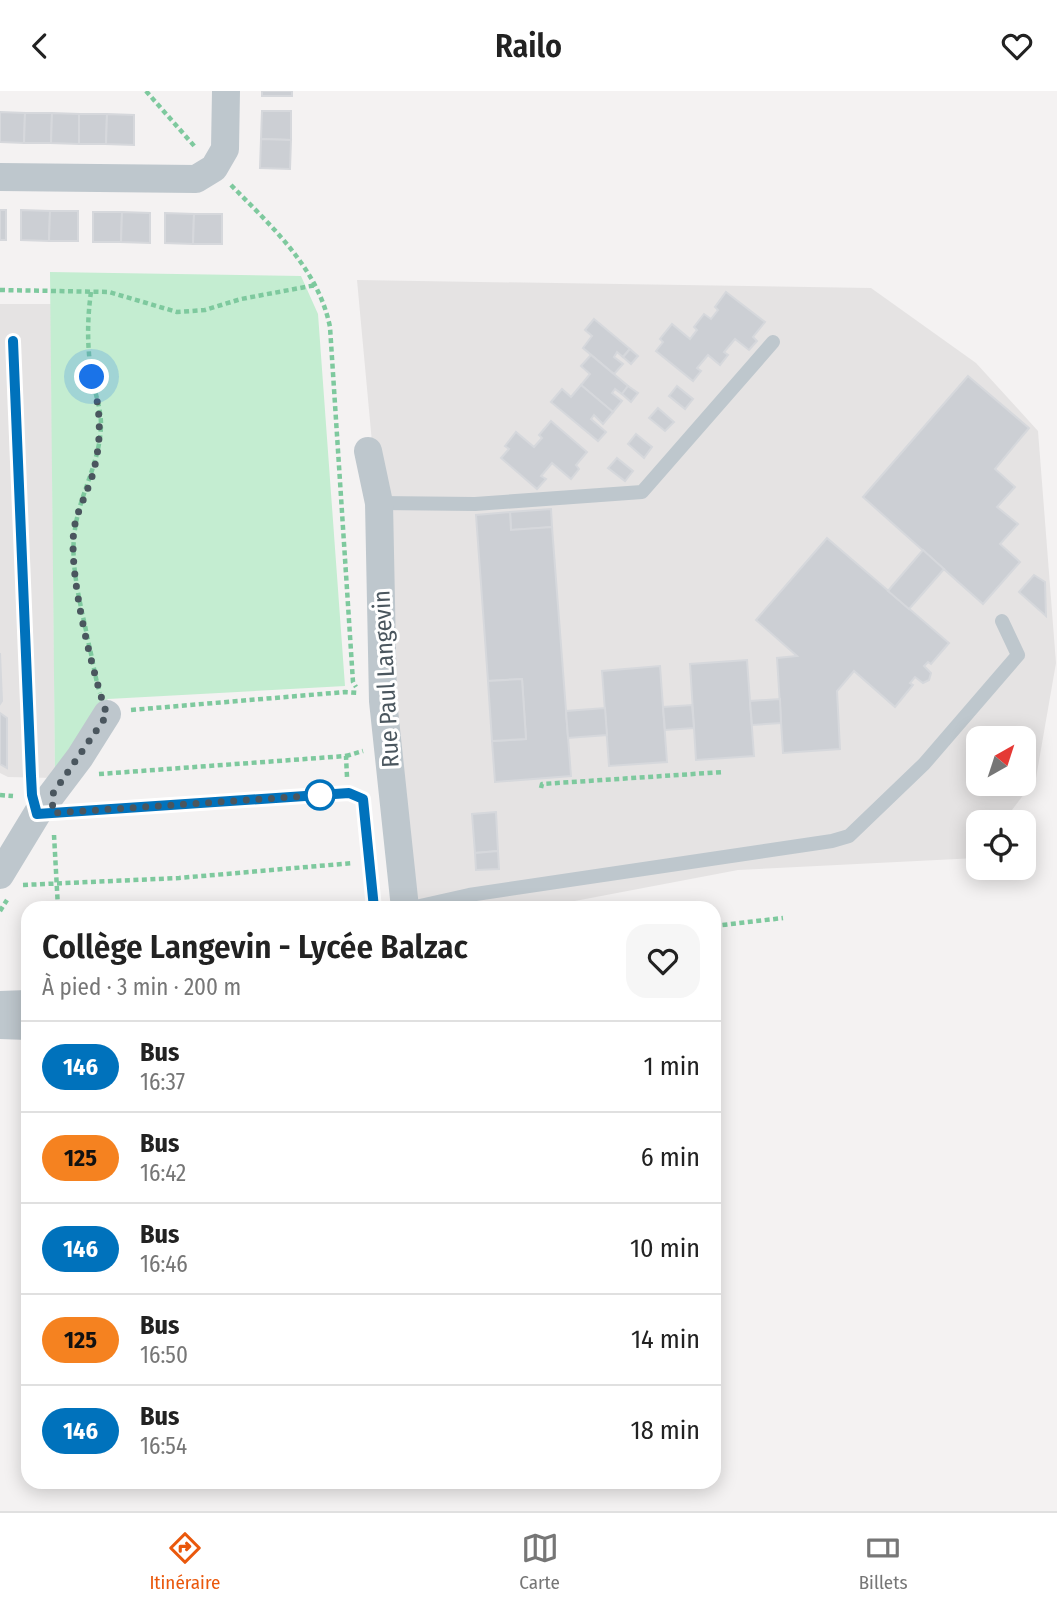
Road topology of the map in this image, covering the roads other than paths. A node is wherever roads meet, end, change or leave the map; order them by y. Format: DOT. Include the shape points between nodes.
graph roads {
  1 [pos="226,91"];
  2 [pos="0,177"];
  3 [pos="13,341"];
  4 [pos="773,342"];
  5 [pos="368,451"];
  6 [pos="379,503"];
  7 [pos="1002,621"];
  8 [pos="107,715"];
  9 [pos="45,813"];
  10 [pos="8,880"];
  11 [pos="373,901"];
  12 [pos="404,901"];
  13 [pos="442,901"];
  14 [pos="21,1004"];
  15 [pos="0,1005"];
  16 [pos="0,1025"];
  17 [pos="21,1026"];
  1 -- 2 [label="street" via="225,149 214,169 196,179"];
  3 -- 9 [label="lane" via="32,795"];
  4 -- 6 [label="lane" via="642,492 475,504"];
  5 -- 6 [label="street, Rue Paul Langevin"];
  6 -- 12 [label="street, Rue Paul Langevin" via="367,699"];
  7 -- 13 [label="lane" via="1018,655 924,764 849,835"];
  8 -- 9 [label="street"];
  9 -- 10 [label="street"];
  9 -- 11 [label="lane" via="349,793 363,799"];
  14 -- 15 [label="street"];
  16 -- 17 [label="street"];
}
